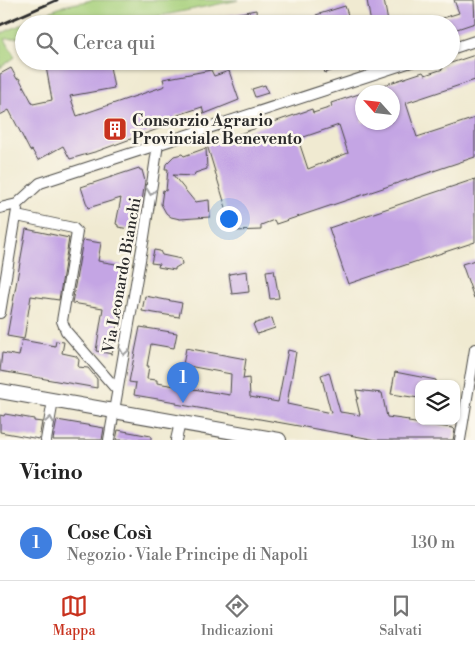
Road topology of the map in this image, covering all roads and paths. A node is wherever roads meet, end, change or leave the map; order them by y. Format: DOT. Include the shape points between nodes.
graph roads {
  1 [pos="475,41"];
  2 [pos="460,46"];
  3 [pos="386,70"];
  4 [pos="158,144"];
  5 [pos="17,204"];
  6 [pos="0,208"];
  7 [pos="16,216"];
  8 [pos="0,313"];
  9 [pos="475,349"];
  10 [pos="117,390"];
  11 [pos="0,391"];
  12 [pos="53,401"];
  13 [pos="114,411"];
  14 [pos="180,423"];
  15 [pos="46,440"];
  16 [pos="108,440"];
  17 [pos="176,440"];
  18 [pos="279,440"];
  19 [pos="460,440"];
  1 -- 2 [label="street"];
  3 -- 4 [label="street"];
  4 -- 5 [label="street" via="40,183"];
  4 -- 10 [label="street, Via Leonardo Bianchi, one-way"];
  5 -- 6 [label="street"];
  5 -- 7 [label="street"];
  7 -- 8 [label="street"];
  7 -- 10 [label="street" via="73,228 76,232 63,327"];
  9 -- 19 [label="street"];
  10 -- 13 [label="street, Via Leonardo Bianchi"];
  11 -- 12 [label="street"];
  12 -- 13 [label="street"];
  15 -- 12 [label="street, one-way"];
  13 -- 14 [label="street"];
  13 -- 16 [label="street, Via Leonardo Bianchi"];
  14 -- 17 [label="street"];
  14 -- 18 [label="street"];
}
